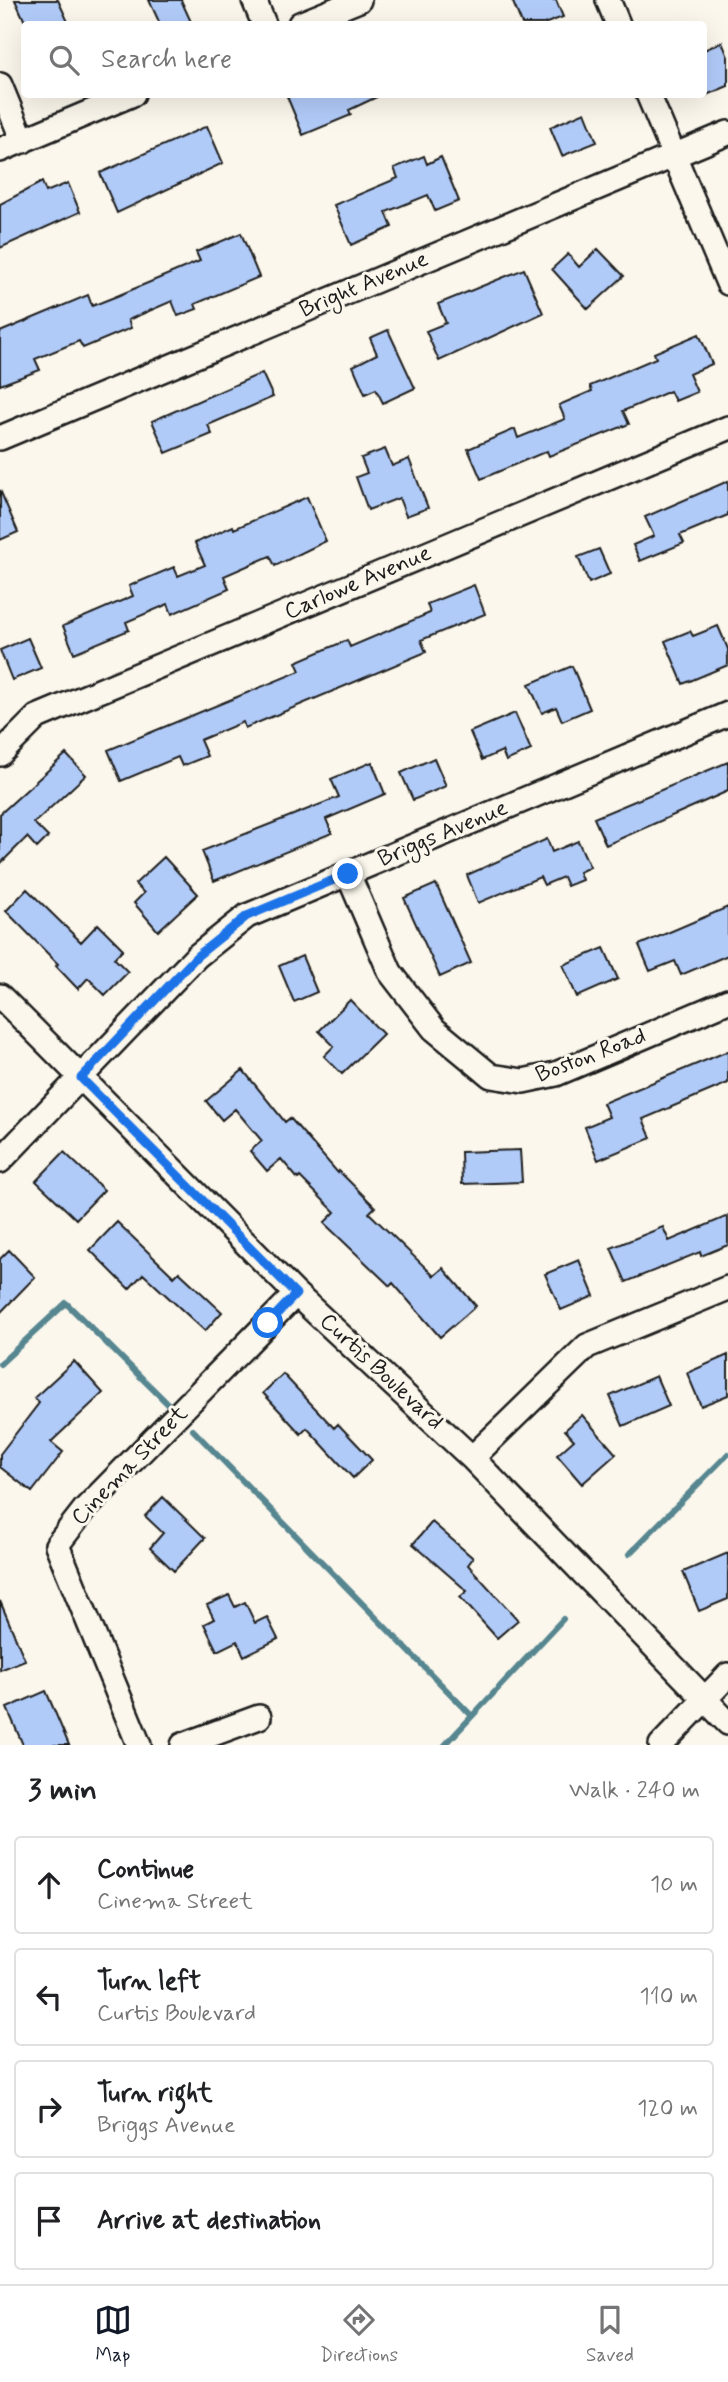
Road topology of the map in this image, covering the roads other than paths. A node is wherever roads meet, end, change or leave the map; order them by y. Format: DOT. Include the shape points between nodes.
graph roads {
  1 [pos="254,0"];
  2 [pos="359,0"];
  3 [pos="608,0"];
  4 [pos="263,21"];
  5 [pos="307,21"];
  6 [pos="617,21"];
  7 [pos="0,85"];
  8 [pos="124,98"];
  9 [pos="650,98"];
  10 [pos="728,133"];
  11 [pos="23,141"];
  12 [pos="0,150"];
  13 [pos="674,155"];
  14 [pos="728,283"];
  15 [pos="728,428"];
  16 [pos="0,438"];
  17 [pos="728,714"];
  18 [pos="0,754"];
  19 [pos="348,874"];
  20 [pos="0,996"];
  21 [pos="728,1002"];
  22 [pos="81,1078"];
  23 [pos="0,1161"];
  24 [pos="728,1287"];
  25 [pos="296,1294"];
  26 [pos="472,1458"];
  27 [pos="728,1675"];
  28 [pos="705,1700"];
  29 [pos="258,1717"];
  30 [pos="728,1723"];
  31 [pos="139,1745"];
  32 [pos="183,1745"];
  33 [pos="661,1745"];
  1 -- 4 [label="street"];
  2 -- 5 [label="street"];
  3 -- 6 [label="street"];
  7 -- 11 [label="street"];
  8 -- 11 [label="street"];
  9 -- 13 [label="street"];
  10 -- 13 [label="street, Bright Avenue"];
  11 -- 12 [label="street"];
  13 -- 14 [label="street"];
  13 -- 16 [label="street, Bright Avenue"];
  15 -- 18 [label="street, Carlowe Avenue" via="37,717"];
  17 -- 19 [label="street, Briggs Avenue"];
  19 -- 21 [label="street, Boston Road" via="390,972 434,1029 491,1076 523,1081 556,1074"];
  19 -- 22 [label="street, Briggs Avenue" via="247,916 197,956"];
  20 -- 22 [label="street, Curtis Boulevard"];
  22 -- 23 [label="street, Briggs Avenue"];
  22 -- 25 [label="street, Curtis Boulevard"];
  24 -- 26 [label="street" via="587,1346"];
  25 -- 26 [label="street, Curtis Boulevard"];
  25 -- 31 [label="street, Cinema Street" via="85,1509 57,1545"];
  26 -- 28 [label="street, Curtis Boulevard"];
  27 -- 28 [label="street"];
  28 -- 30 [label="street, Curtis Boulevard"];
  28 -- 33 [label="street"];
  29 -- 32 [label="street"];
}
